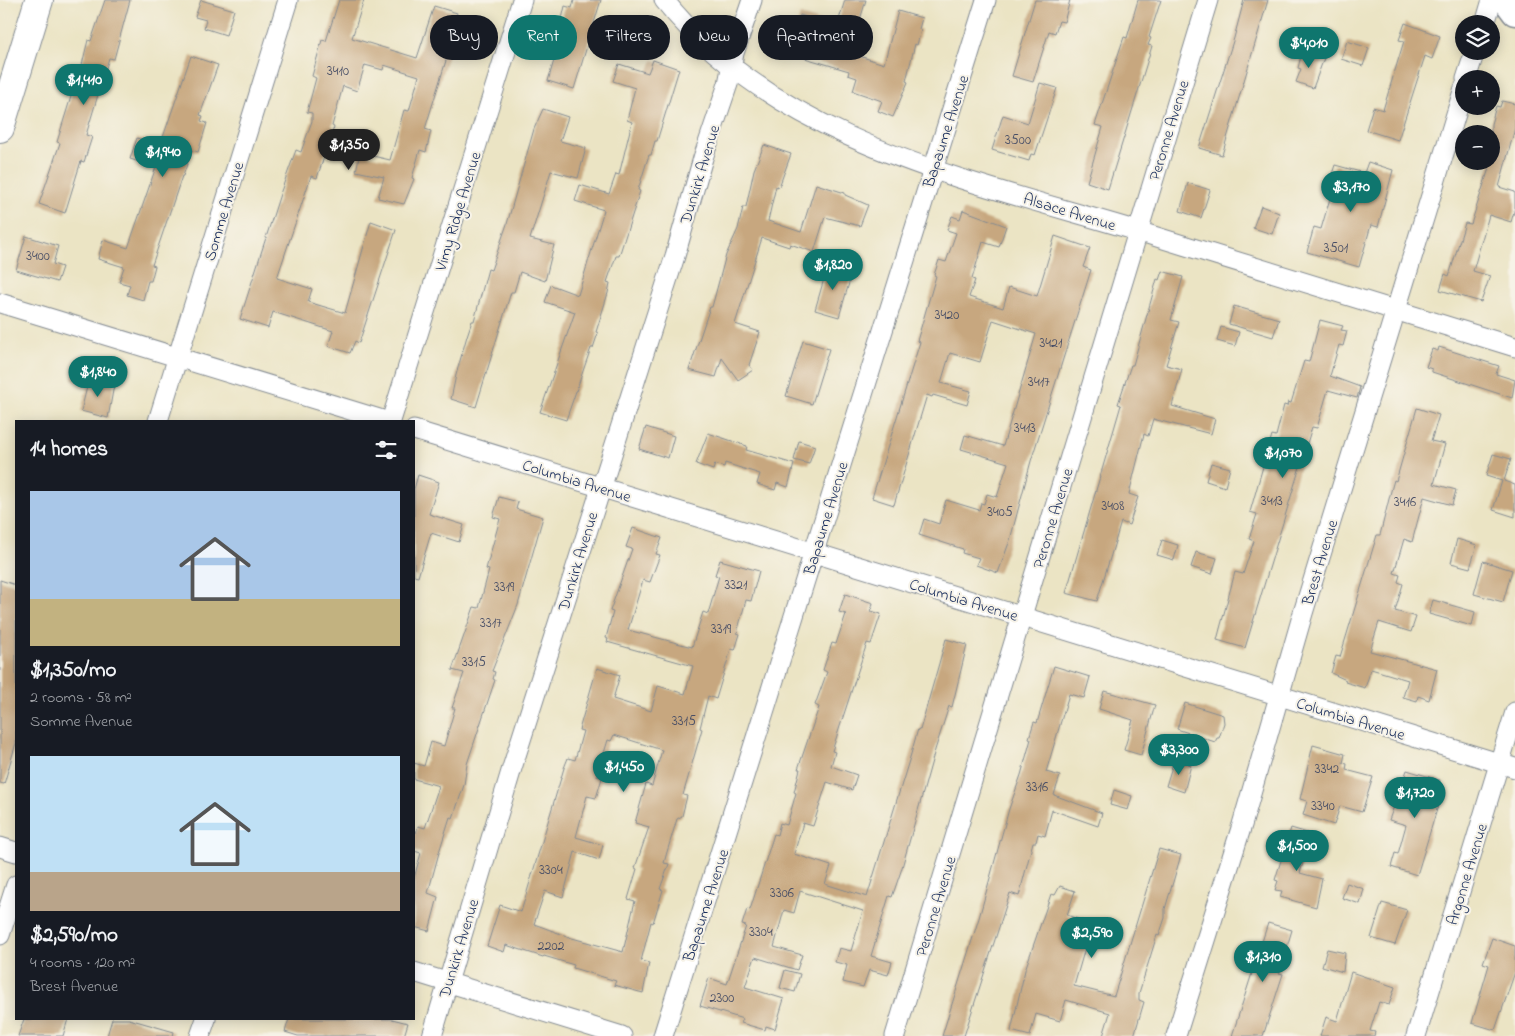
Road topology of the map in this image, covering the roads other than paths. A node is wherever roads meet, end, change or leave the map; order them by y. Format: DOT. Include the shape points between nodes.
graph roads {
  1 [pos="39,0"];
  2 [pos="288,0"];
  3 [pos="522,0"];
  4 [pos="664,0"];
  5 [pos="752,0"];
  6 [pos="986,0"];
  7 [pos="1208,0"];
  8 [pos="1492,0"];
  9 [pos="1506,0"];
  10 [pos="1515,12"];
  11 [pos="1488,15"];
  12 [pos="731,66"];
  13 [pos="1456,115"];
  14 [pos="0,128"];
  15 [pos="934,168"];
  16 [pos="1138,231"];
  17 [pos="0,303"];
  18 [pos="1395,309"];
  19 [pos="1515,347"];
  20 [pos="178,356"];
  21 [pos="158,420"];
  22 [pos="383,420"];
  23 [pos="391,420"];
  24 [pos="415,430"];
  25 [pos="600,488"];
  26 [pos="814,553"];
  27 [pos="1021,616"];
  28 [pos="1279,695"];
  29 [pos="1515,712"];
  30 [pos="1507,765"];
  31 [pos="0,847"];
  32 [pos="15,852"];
  33 [pos="15,888"];
  34 [pos="0,936"];
  35 [pos="415,972"];
  36 [pos="447,982"];
  37 [pos="206,1020"];
  38 [pos="200,1036"];
  39 [pos="432,1036"];
  40 [pos="622,1036"];
  41 [pos="664,1036"];
  42 [pos="894,1036"];
  43 [pos="1176,1036"];
  44 [pos="1416,1036"];
  1 -- 14 [label="highway"];
  2 -- 20 [label="street, Somme Avenue"];
  3 -- 23 [label="street, Vimy Ridge Avenue"];
  4 -- 12 [label="street, Alsace Avenue"];
  5 -- 12 [label="street, Dunkirk Avenue"];
  6 -- 15 [label="street, Bapaume Avenue"];
  7 -- 16 [label="street, Peronne Avenue"];
  8 -- 11 [label="street"];
  9 -- 10 [label="street"];
  12 -- 15 [label="street, Alsace Avenue" via="792,108 842,134"];
  12 -- 25 [label="street, Dunkirk Avenue" via="675,256"];
  13 -- 18 [label="street, Brest Avenue"];
  15 -- 16 [label="street, Alsace Avenue"];
  15 -- 26 [label="street, Bapaume Avenue"];
  16 -- 18 [label="street, Alsace Avenue"];
  16 -- 27 [label="street, Peronne Avenue"];
  17 -- 20 [label="street"];
  18 -- 19 [label="street, Alsace Avenue"];
  18 -- 28 [label="street, Brest Avenue"];
  20 -- 21 [label="street, Somme Avenue"];
  20 -- 22 [label="street"];
  24 -- 25 [label="street, Columbia Avenue"];
  25 -- 26 [label="street, Columbia Avenue"];
  25 -- 36 [label="street, Dunkirk Avenue"];
  26 -- 27 [label="street, Columbia Avenue"];
  26 -- 41 [label="street, Bapaume Avenue"];
  27 -- 28 [label="street, Columbia Avenue"];
  27 -- 42 [label="street, Peronne Avenue"];
  28 -- 30 [label="street, Columbia Avenue"];
  28 -- 43 [label="street, Brest Avenue"];
  29 -- 30 [label="street, Argonne Avenue"];
  30 -- 44 [label="street, Argonne Avenue"];
  31 -- 32 [label="street"];
  33 -- 34 [label="street"];
  35 -- 36 [label="street"];
  36 -- 39 [label="street, Dunkirk Avenue"];
  36 -- 40 [label="street"];
  37 -- 38 [label="street"];
}
